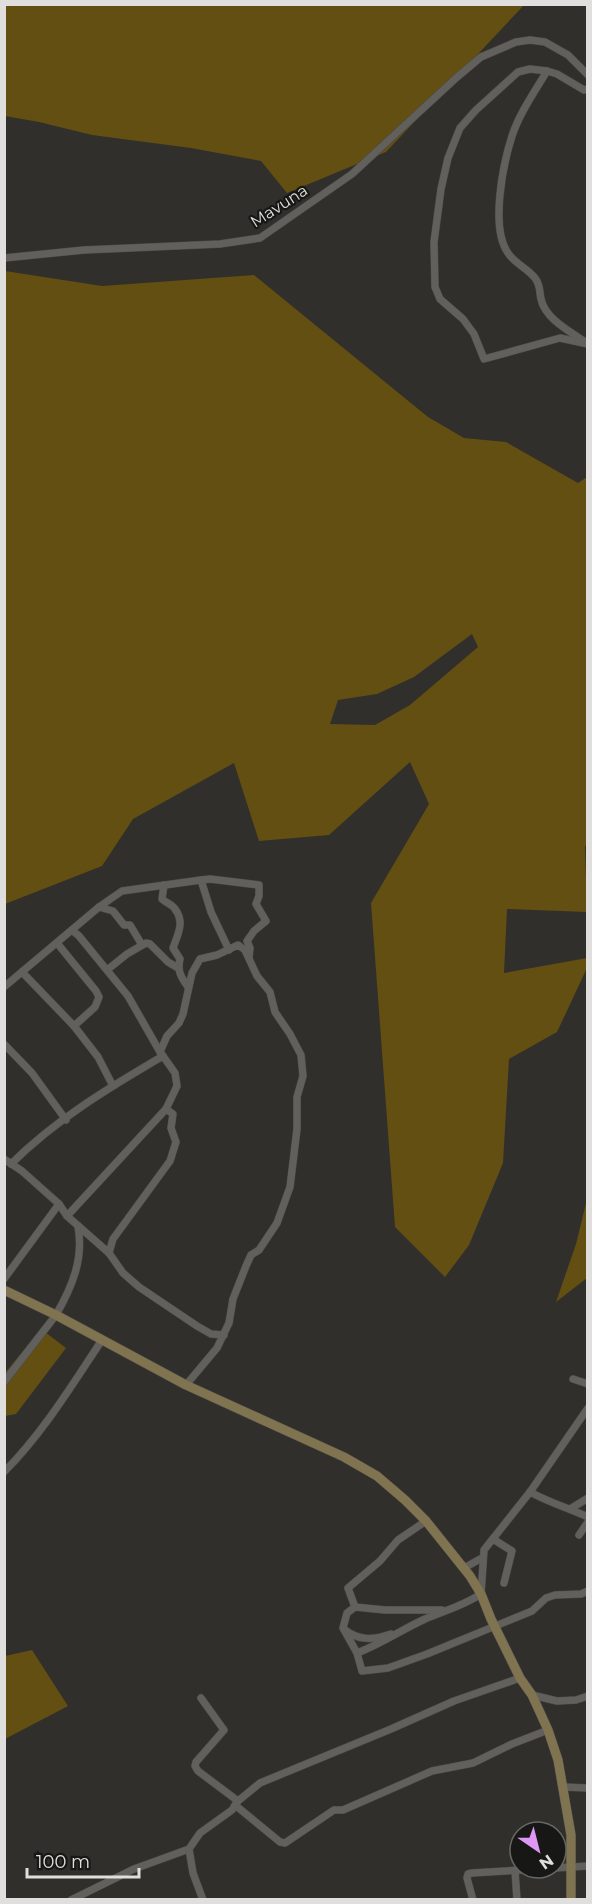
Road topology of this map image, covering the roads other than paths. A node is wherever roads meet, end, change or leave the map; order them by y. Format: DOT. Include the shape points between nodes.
graph roads {
  1 [pos="547,71"];
  2 [pos="588,75"];
  3 [pos="588,89"];
  4 [pos="4,258"];
  5 [pos="588,344"];
  6 [pos="201,880"];
  7 [pos="164,885"];
  8 [pos="99,907"];
  9 [pos="72,930"];
  10 [pos="57,943"];
  11 [pos="142,945"];
  12 [pos="229,950"];
  13 [pos="249,962"];
  14 [pos="178,968"];
  15 [pos="107,970"];
  16 [pos="22,972"];
  17 [pos="4,987"];
  18 [pos="188,987"];
  19 [pos="74,1026"];
  20 [pos="4,1044"];
  21 [pos="162,1054"];
  22 [pos="114,1086"];
  23 [pos="166,1109"];
  24 [pos="66,1119"];
  25 [pos="8,1161"];
  26 [pos="59,1204"];
  27 [pos="67,1216"];
  28 [pos="78,1227"];
  29 [pos="109,1253"];
  30 [pos="4,1279"];
  31 [pos="4,1290"];
  32 [pos="56,1315"];
  33 [pos="224,1335"];
  34 [pos="102,1341"];
  35 [pos="573,1379"];
  36 [pos="4,1382"];
  37 [pos="588,1384"];
  38 [pos="186,1385"];
  39 [pos="588,1408"];
  40 [pos="4,1472"];
  41 [pos="530,1492"];
  42 [pos="588,1498"];
  43 [pos="570,1509"];
  44 [pos="588,1517"];
  45 [pos="426,1521"];
  46 [pos="588,1522"];
  47 [pos="579,1535"];
  48 [pos="493,1539"];
  49 [pos="482,1558"];
  50 [pos="464,1568"];
  51 [pos="504,1583"];
  52 [pos="588,1591"];
  53 [pos="481,1594"];
  54 [pos="355,1607"];
  55 [pos="447,1610"];
  56 [pos="495,1625"];
  57 [pos="343,1628"];
  58 [pos="406,1629"];
  59 [pos="357,1653"];
  60 [pos="520,1678"];
  61 [pos="532,1695"];
  62 [pos="588,1696"];
  63 [pos="201,1698"];
  64 [pos="548,1730"];
  65 [pos="563,1787"];
  66 [pos="588,1788"];
  67 [pos="236,1803"];
  68 [pos="189,1849"];
  69 [pos="588,1866"];
  70 [pos="568,1867"];
  71 [pos="572,1867"];
  72 [pos="508,1871"];
  73 [pos="516,1880"];
  74 [pos="71,1899"];
  75 [pos="203,1899"];
  76 [pos="473,1899"];
  77 [pos="517,1899"];
  78 [pos="571,1899"];
  1 -- 3 [label="street"];
  1 -- 5 [label="street" via="512,134 501,181 499,222 508,254 535,278 548,314"];
  1 -- 5 [label="street" via="518,72 460,128 441,189 434,242 435,287 440,299 463,318 485,359 560,338"];
  2 -- 4 [label="street, Mavuna" via="568,55 545,42 516,42 482,57 352,174 260,238"];
  6 -- 7 [label="street"];
  6 -- 12 [label="street"];
  6 -- 13 [label="street" via="259,885 256,904 266,921 247,941"];
  7 -- 8 [label="street" via="122,891"];
  7 -- 14 [label="street" via="162,899 172,905 180,920 173,948 180,959"];
  8 -- 9 [label="street"];
  8 -- 11 [label="street" via="113,911 124,925 130,925"];
  9 -- 10 [label="street"];
  9 -- 15 [label="street"];
  10 -- 16 [label="street"];
  10 -- 19 [label="street" via="99,997 95,1007"];
  11 -- 14 [label="street" via="150,944"];
  11 -- 15 [label="street"];
  12 -- 13 [label="street" via="238,945 245,950"];
  12 -- 18 [label="street" via="200,959"];
  13 -- 33 [label="street" via="270,992 275,1012 301,1055 303,1076 297,1097 290,1187 277,1223 246,1266"];
  14 -- 18 [label="street"];
  15 -- 21 [label="street" via="128,996"];
  16 -- 17 [label="street"];
  16 -- 19 [label="street"];
  18 -- 21 [label="street" via="183,1014 167,1036"];
  19 -- 22 [label="street"];
  20 -- 24 [label="street" via="32,1072"];
  21 -- 22 [label="street"];
  21 -- 23 [label="street" via="175,1073 177,1086"];
  22 -- 24 [label="street"];
  23 -- 27 [label="street"];
  23 -- 29 [label="street" via="173,1114 171,1128 176,1142 171,1161 113,1239"];
  24 -- 25 [label="street"];
  25 -- 26 [label="street"];
  26 -- 27 [label="street"];
  26 -- 30 [label="street"];
  27 -- 28 [label="street"];
  28 -- 29 [label="street"];
  28 -- 32 [label="street" via="78,1267"];
  29 -- 33 [label="street" via="139,1287 211,1334"];
  31 -- 32 [label="street"];
  32 -- 34 [label="street"];
  32 -- 36 [label="street"];
  33 -- 38 [label="street"];
  34 -- 38 [label="street"];
  34 -- 40 [label="street" via="32,1440"];
  35 -- 37 [label="street"];
  38 -- 45 [label="street" via="344,1456 377,1476"];
  39 -- 41 [label="street"];
  41 -- 43 [label="street"];
  41 -- 48 [label="street"];
  42 -- 43 [label="street"];
  43 -- 44 [label="street"];
  45 -- 50 [label="street"];
  45 -- 54 [label="street" via="398,1540 348,1588"];
  46 -- 47 [label="street"];
  48 -- 49 [label="street"];
  48 -- 51 [label="street" via="512,1551"];
  49 -- 50 [label="street"];
  49 -- 53 [label="street"];
  50 -- 53 [label="street"];
  52 -- 56 [label="street" via="546,1598 532,1611"];
  53 -- 55 [label="street"];
  53 -- 56 [label="street"];
  54 -- 55 [label="street"];
  54 -- 57 [label="street" via="347,1613"];
  55 -- 58 [label="street"];
  56 -- 59 [label="street" via="388,1668 362,1671"];
  56 -- 60 [label="street"];
  57 -- 58 [label="street" via="354,1637 366,1639"];
  57 -- 59 [label="street"];
  58 -- 59 [label="street"];
  60 -- 61 [label="street"];
  60 -- 67 [label="street" via="454,1701 269,1779"];
  61 -- 62 [label="street" via="557,1701"];
  61 -- 64 [label="street"];
  63 -- 67 [label="street" via="224,1730 195,1766"];
  64 -- 65 [label="street"];
  64 -- 67 [label="street" via="473,1763 432,1771 334,1810 285,1843"];
  65 -- 66 [label="street"];
  65 -- 71 [label="street"];
  67 -- 68 [label="street" via="200,1833"];
  68 -- 74 [label="street" via="134,1869"];
  68 -- 75 [label="street"];
  69 -- 71 [label="street"];
  70 -- 71 [label="street"];
  71 -- 78 [label="street"];
  72 -- 76 [label="street" via="468,1874"];
  73 -- 77 [label="street"];
}
